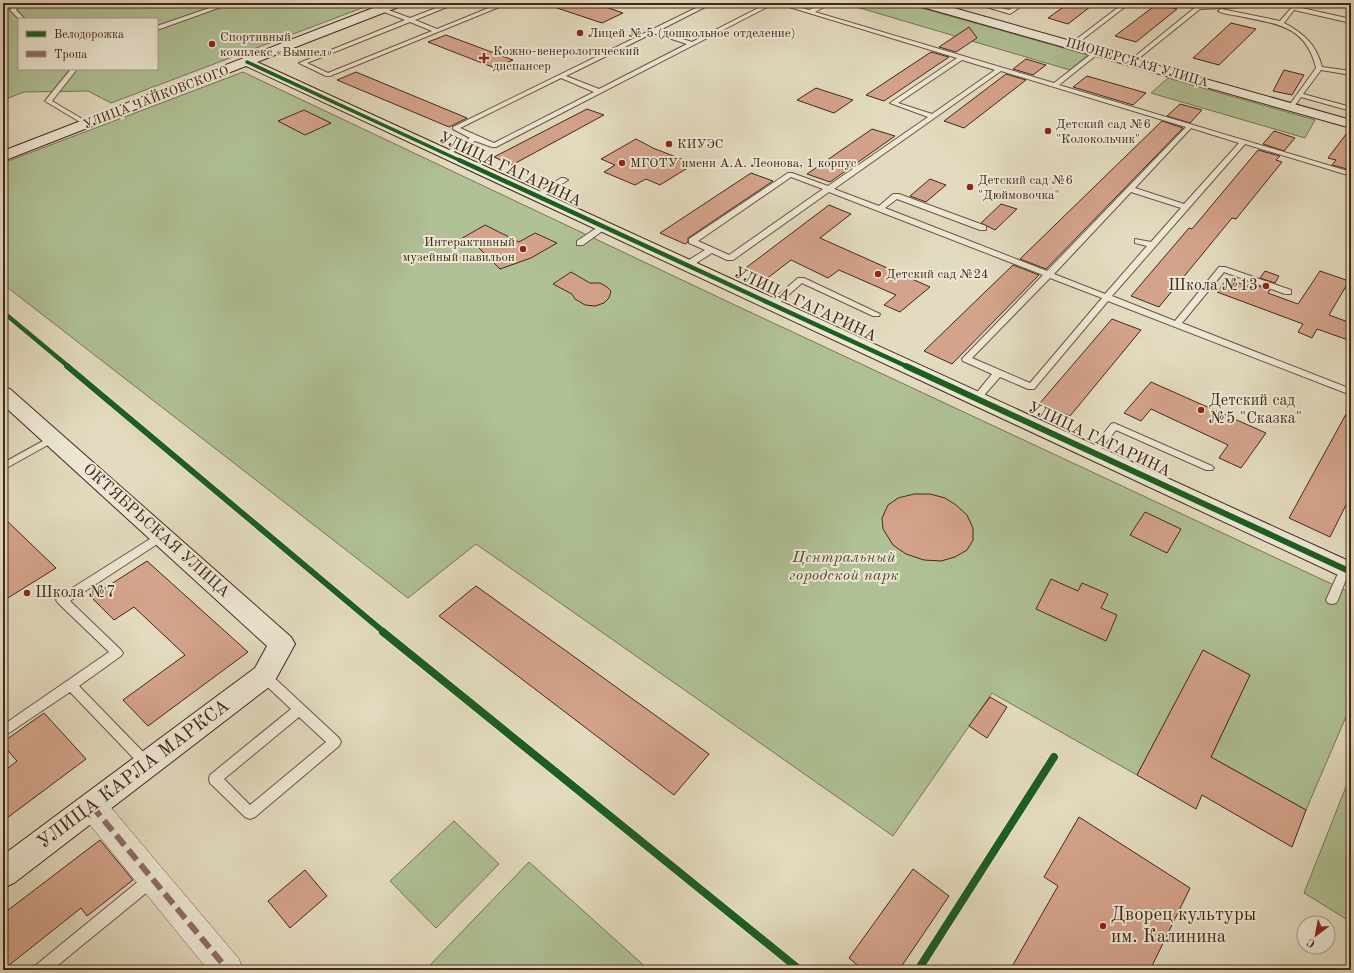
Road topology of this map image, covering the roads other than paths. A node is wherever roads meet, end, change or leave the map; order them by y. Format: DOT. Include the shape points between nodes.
graph roads {
  1 [pos="19,3"];
  2 [pos="229,3"];
  3 [pos="397,3"];
  4 [pos="454,3"];
  5 [pos="506,3"];
  6 [pos="710,3"];
  7 [pos="772,3"];
  8 [pos="780,3"];
  9 [pos="828,3"];
  10 [pos="924,3"];
  11 [pos="977,3"];
  12 [pos="1023,3"];
  13 [pos="1127,3"];
  14 [pos="1290,3"];
  15 [pos="940,5"];
  16 [pos="1199,7"];
  17 [pos="381,9"];
  18 [pos="810,12"];
  19 [pos="21,18"];
  20 [pos="410,20"];
  21 [pos="1351,21"];
  22 [pos="1281,22"];
  23 [pos="158,28"];
  24 [pos="438,30"];
  25 [pos="653,31"];
  26 [pos="692,44"];
  27 [pos="1072,44"];
  28 [pos="1097,52"];
  29 [pos="962,58"];
  30 [pos="247,62"];
  31 [pos="1131,62"];
  32 [pos="1081,65"];
  33 [pos="1091,68"];
  34 [pos="1319,68"];
  35 [pos="1000,69"];
  36 [pos="73,70"];
  37 [pos="1351,74"];
  38 [pos="560,76"];
  39 [pos="1055,85"];
  40 [pos="600,92"];
  41 [pos="1299,95"];
  42 [pos="1291,106"];
  43 [pos="1351,109"];
  44 [pos="932,116"];
  45 [pos="87,124"];
  46 [pos="1351,124"];
  47 [pos="1190,126"];
  48 [pos="476,138"];
  49 [pos="1243,142"];
  50 [pos="445,154"];
  51 [pos="3,156"];
  52 [pos="1351,174"];
  53 [pos="564,180"];
  54 [pos="828,189"];
  55 [pos="1130,189"];
  56 [pos="537,196"];
  57 [pos="1185,207"];
  58 [pos="879,209"];
  59 [pos="604,227"];
  60 [pos="983,228"];
  61 [pos="1138,241"];
  62 [pos="580,243"];
  63 [pos="1151,245"];
  64 [pos="711,250"];
  65 [pos="687,265"];
  66 [pos="1048,275"];
  67 [pos="1288,292"];
  68 [pos="1106,298"];
  69 [pos="773,304"];
  70 [pos="876,314"];
  71 [pos="1176,325"];
  72 [pos="998,373"];
  73 [pos="1351,392"];
  74 [pos="3,394"];
  75 [pos="977,398"];
  76 [pos="52,439"];
  77 [pos="1094,452"];
  78 [pos="3,466"];
  79 [pos="1210,468"];
  80 [pos="161,536"];
  81 [pos="1348,571"];
  82 [pos="1332,600"];
  83 [pos="264,676"];
  84 [pos="71,685"];
  85 [pos="300,709"];
  86 [pos="3,732"];
  87 [pos="147,764"];
  88 [pos="92,806"];
  89 [pos="3,873"];
  90 [pos="153,879"];
  91 [pos="41,970"];
  92 [pos="228,970"];
  1 -- 19 [label="lane" via="13,10"];
  2 -- 23 [label="lane"];
  3 -- 17 [label="street, УЛИЦА ЧАЙКОВСКОГО"];
  4 -- 20 [label="lane"];
  5 -- 24 [label="lane"];
  6 -- 25 [label="lane"];
  7 -- 26 [label="lane"];
  8 -- 18 [label="lane"];
  9 -- 18 [label="lane"];
  10 -- 15 [label="street, ПИОНЕРСКАЯ УЛИЦА"];
  11 -- 12 [label="lane" via="1010,12"];
  13 -- 27 [label="lane"];
  14 -- 16 [label="lane"];
  15 -- 27 [label="street, ПИОНЕРСКАЯ УЛИЦА"];
  16 -- 22 [label="lane"];
  16 -- 31 [label="lane"];
  17 -- 20 [label="lane"];
  17 -- 30 [label="street, УЛИЦА ЧАЙКОВСКОГО"];
  18 -- 29 [label="lane"];
  20 -- 24 [label="lane"];
  20 -- 24 [label="lane" via="302,63 328,75"];
  21 -- 22 [label="lane" via="1293,8"];
  22 -- 34 [label="lane" via="1306,39 1316,52"];
  25 -- 26 [label="lane"];
  25 -- 38 [label="lane"];
  26 -- 40 [label="lane"];
  27 -- 28 [label="street, ПИОНЕРСКАЯ УЛИЦА"];
  28 -- 31 [label="street, ПИОНЕРСКАЯ УЛИЦА"];
  28 -- 32 [label="lane"];
  29 -- 35 [label="lane"];
  29 -- 44 [label="lane" via="894,103"];
  30 -- 45 [label="street, УЛИЦА ЧАЙКОВСКОГО"];
  30 -- 50 [label="street, УЛИЦА ГАГАРИНА"];
  31 -- 42 [label="street, ПИОНЕРСКАЯ УЛИЦА"];
  32 -- 33 [label="lane"];
  32 -- 39 [label="lane"];
  34 -- 37 [label="lane"];
  34 -- 41 [label="lane"];
  35 -- 39 [label="lane"];
  35 -- 44 [label="lane"];
  36 -- 45 [label="lane" via="48,100"];
  38 -- 40 [label="lane"];
  38 -- 48 [label="lane" via="455,128"];
  39 -- 47 [label="lane"];
  40 -- 48 [label="lane" via="494,146"];
  41 -- 42 [label="lane"];
  41 -- 43 [label="lane"];
  42 -- 46 [label="street, ПИОНЕРСКАЯ УЛИЦА"];
  44 -- 54 [label="lane"];
  45 -- 51 [label="street, УЛИЦА ЧАЙКОВСКОГО"];
  47 -- 49 [label="lane"];
  47 -- 55 [label="lane"];
  48 -- 50 [label="lane"];
  49 -- 52 [label="lane"];
  49 -- 57 [label="lane"];
  50 -- 56 [label="street, УЛИЦА ГАГАРИНА"];
  53 -- 56 [label="lane"];
  54 -- 58 [label="lane"];
  54 -- 64 [label="lane" via="730,258"];
  54 -- 64 [label="lane" via="790,174 692,241"];
  55 -- 57 [label="lane"];
  55 -- 66 [label="lane"];
  56 -- 59 [label="street, УЛИЦА ГАГАРИНА"];
  57 -- 63 [label="lane"];
  58 -- 60 [label="lane" via="896,196"];
  58 -- 66 [label="lane"];
  59 -- 62 [label="lane"];
  59 -- 65 [label="street, УЛИЦА ГАГАРИНА"];
  61 -- 63 [label="lane"];
  63 -- 68 [label="lane"];
  64 -- 65 [label="lane"];
  65 -- 69 [label="street, УЛИЦА ГАГАРИНА"];
  66 -- 68 [label="lane"];
  66 -- 72 [label="lane" via="966,359"];
  67 -- 71 [label="lane" via="1222,269"];
  68 -- 71 [label="lane"];
  68 -- 72 [label="lane" via="1031,387"];
  69 -- 70 [label="lane" via="801,280"];
  69 -- 75 [label="street, УЛИЦА ГАГАРИНА"];
  71 -- 73 [label="lane"];
  72 -- 75 [label="lane"];
  74 -- 76 [label="street, ОКТЯБРЬСКАЯ УЛИЦА"];
  75 -- 77 [label="street, УЛИЦА ГАГАРИНА"];
  76 -- 78 [label="lane"];
  76 -- 80 [label="street, ОКТЯБРЬСКАЯ УЛИЦА"];
  77 -- 79 [label="lane" via="1114,426"];
  77 -- 81 [label="street, УЛИЦА ГАГАРИНА"];
  80 -- 83 [label="street, ОКТЯБРЬСКАЯ УЛИЦА" via="282,644"];
  80 -- 84 [label="lane" via="62,600 117,653"];
  81 -- 82 [label="lane"];
  83 -- 85 [label="lane"];
  83 -- 87 [label="street, УЛИЦА КАРЛА МАРКСА"];
  84 -- 86 [label="lane"];
  84 -- 87 [label="lane"];
  85 -- 85 [label="lane" via="335,742 250,813 214,779"];
  87 -- 88 [label="street, УЛИЦА КАРЛА МАРКСА"];
  88 -- 89 [label="street, УЛИЦА КАРЛА МАРКСА"];
  88 -- 90 [label="street"];
  90 -- 91 [label="lane"];
  90 -- 92 [label="street"];
}
